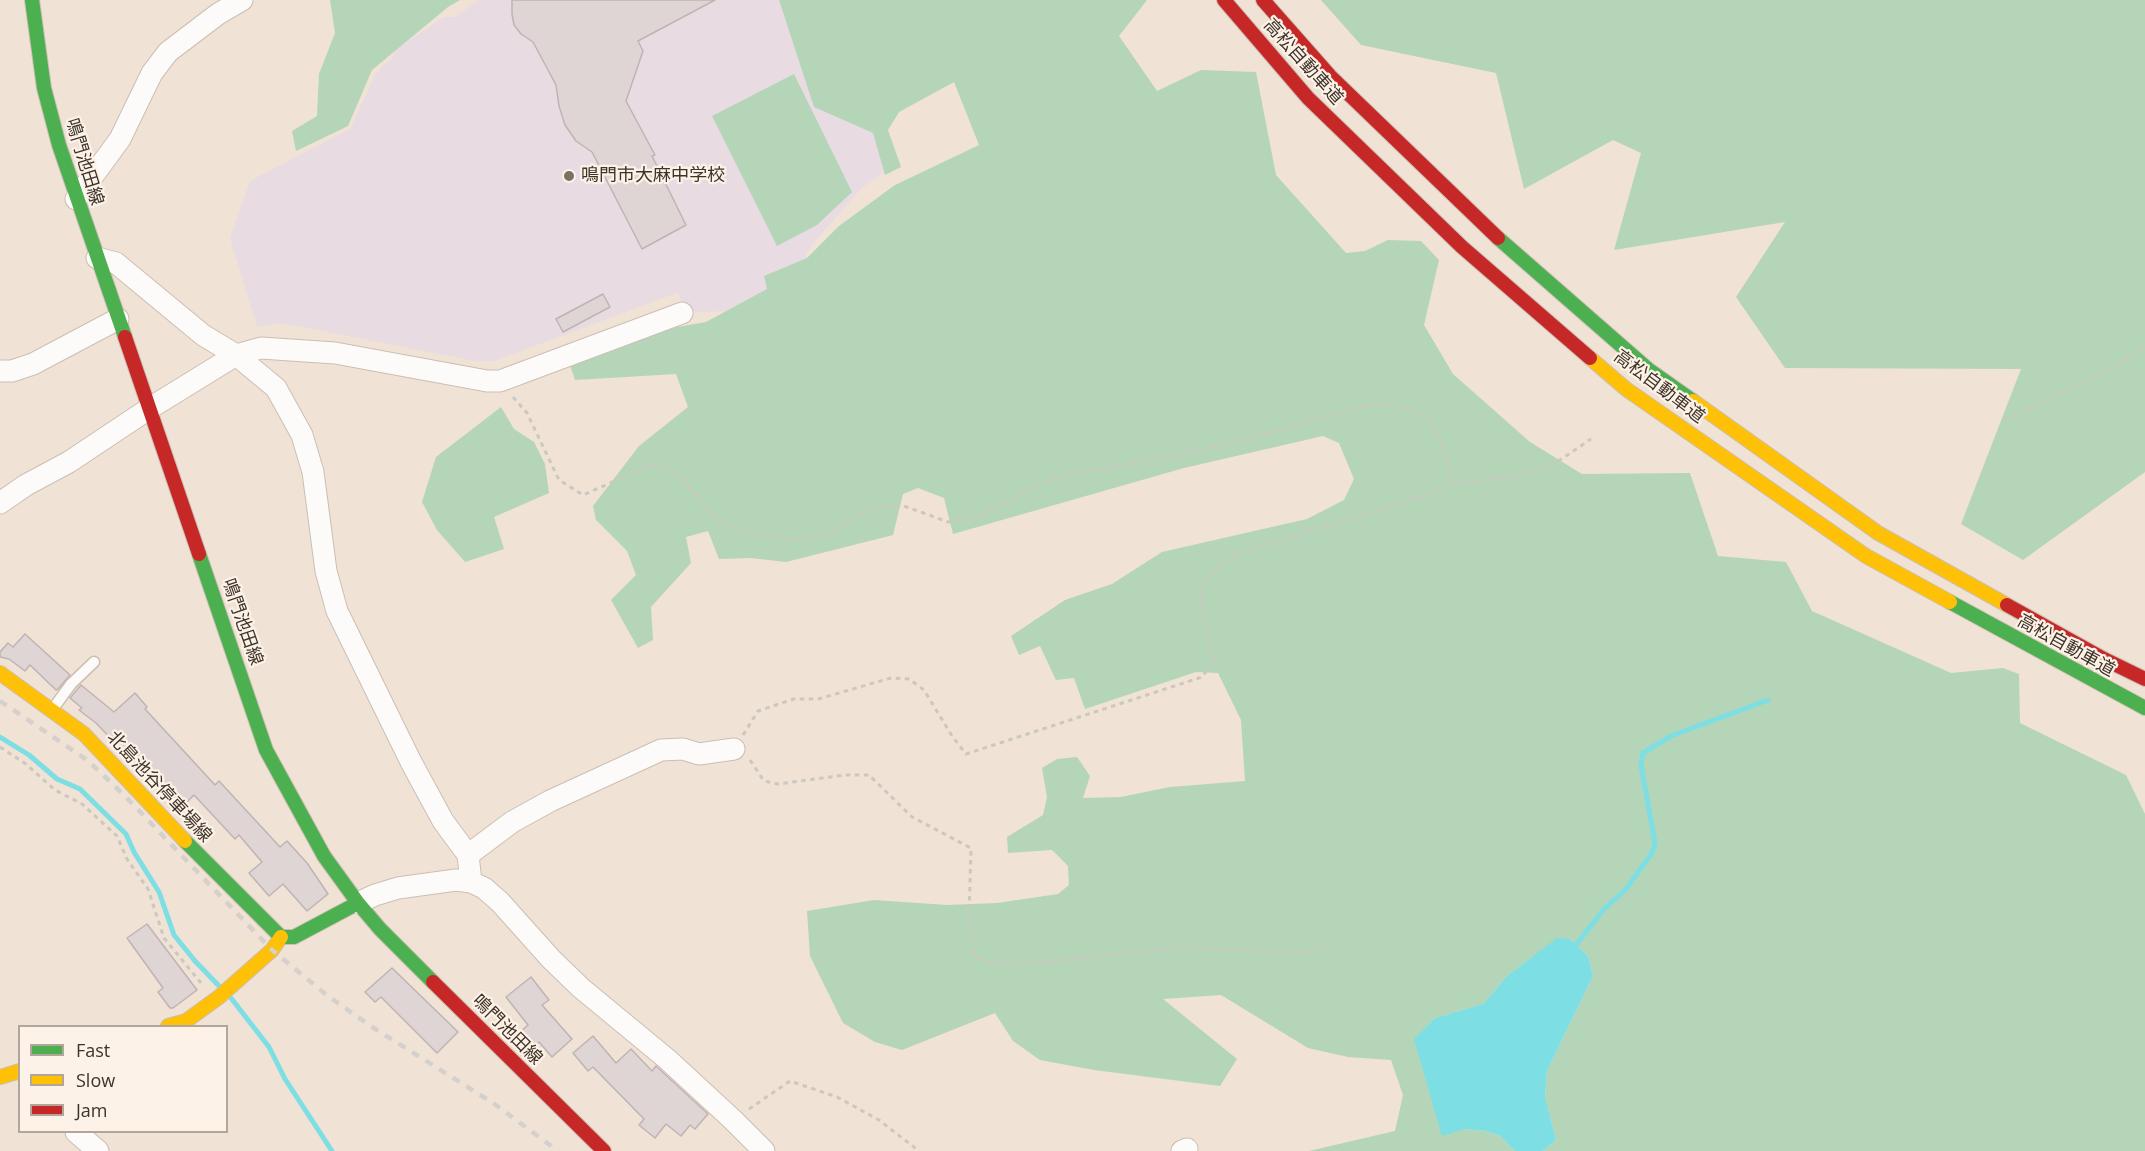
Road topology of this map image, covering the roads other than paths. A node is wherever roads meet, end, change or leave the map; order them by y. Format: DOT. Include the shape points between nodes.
graph roads {
  1 [pos="32,0"];
  2 [pos="242,0"];
  3 [pos="1224,0"];
  4 [pos="1263,0"];
  5 [pos="76,199"];
  6 [pos="97,258"];
  7 [pos="682,313"];
  8 [pos="118,319"];
  9 [pos="236,355"];
  10 [pos="0,370"];
  11 [pos="150,408"];
  12 [pos="0,503"];
  13 [pos="94,662"];
  14 [pos="0,673"];
  15 [pos="2145,679"];
  16 [pos="2145,708"];
  17 [pos="52,710"];
  18 [pos="734,748"];
  19 [pos="468,855"];
  20 [pos="471,882"];
  21 [pos="357,903"];
  22 [pos="281,937"];
  23 [pos="172,1025"];
  24 [pos="78,1133"];
  25 [pos="98,1151"];
  26 [pos="604,1151"];
  27 [pos="764,1151"];
  1 -- 5 [label="main road, 鳴門池田線" via="44,88"];
  2 -- 5 [label="street" via="168,52 120,139"];
  3 -- 16 [label="main road, 高松自動車道" via="1308,98 1462,247 1626,389 1866,556"];
  4 -- 15 [label="main road, 高松自動車道" via="1330,76 1482,225 1649,370 1878,533"];
  5 -- 6 [label="main road, 鳴門池田線"];
  6 -- 8 [label="main road, 鳴門池田線"];
  6 -- 9 [label="street" via="116,263 203,335"];
  7 -- 9 [label="street" via="500,381 334,353 261,348"];
  8 -- 10 [label="street" via="33,364 12,371"];
  8 -- 11 [label="main road, 鳴門池田線"];
  9 -- 11 [label="street"];
  9 -- 19 [label="street" via="276,388 302,435 313,472 326,571 337,611 411,762 443,821"];
  11 -- 12 [label="street"];
  11 -- 21 [label="main road, 鳴門池田線" via="266,750 324,856"];
  13 -- 17 [label="lane"];
  14 -- 17 [label="main road, 北島池谷停車場線"];
  17 -- 22 [label="main road, 北島池谷停車場線" via="84,734"];
  18 -- 19 [label="street" via="699,754 683,749 661,750 550,801 512,822"];
  19 -- 20 [label="street"];
  20 -- 21 [label="street" via="456,880 398,888"];
  20 -- 27 [label="street" via="500,902 581,988 667,1059"];
  21 -- 22 [label="main road" via="294,937"];
  21 -- 26 [label="main road, 鳴門池田線"];
  22 -- 23 [label="main road" via="272,950 218,998 186,1021"];
  24 -- 25 [label="street"];
}
